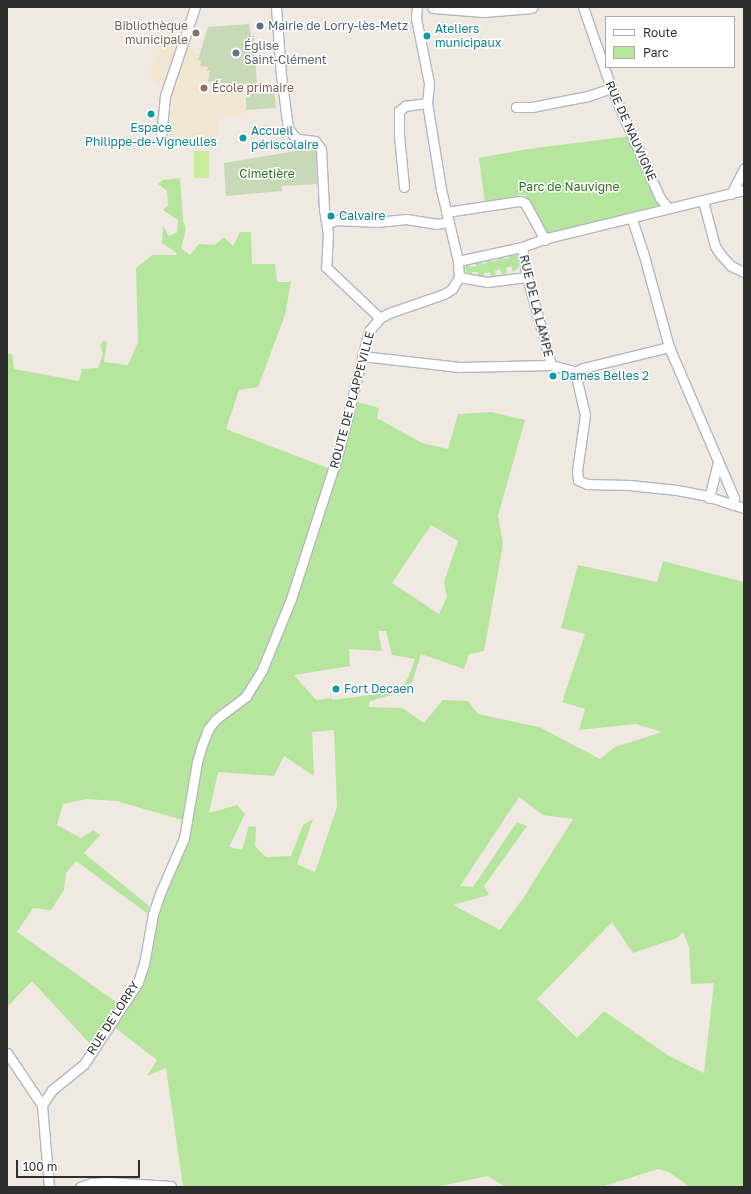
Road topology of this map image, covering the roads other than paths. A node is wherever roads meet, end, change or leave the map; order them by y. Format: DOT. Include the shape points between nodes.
graph roads {
  1 [pos="195,7"];
  2 [pos="276,7"];
  3 [pos="417,7"];
  4 [pos="434,7"];
  5 [pos="532,7"];
  6 [pos="583,7"];
  7 [pos="611,88"];
  8 [pos="427,103"];
  9 [pos="516,107"];
  10 [pos="161,138"];
  11 [pos="744,168"];
  12 [pos="404,187"];
  13 [pos="744,190"];
  14 [pos="731,194"];
  15 [pos="703,200"];
  16 [pos="668,208"];
  17 [pos="446,212"];
  18 [pos="632,218"];
  19 [pos="448,222"];
  20 [pos="327,224"];
  21 [pos="545,240"];
  22 [pos="522,247"];
  23 [pos="458,261"];
  24 [pos="744,272"];
  25 [pos="459,277"];
  26 [pos="528,277"];
  27 [pos="380,318"];
  28 [pos="669,347"];
  29 [pos="362,356"];
  30 [pos="551,365"];
  31 [pos="575,372"];
  32 [pos="718,461"];
  33 [pos="709,498"];
  34 [pos="733,505"];
  35 [pos="744,508"];
  36 [pos="231,707"];
  37 [pos="7,1053"];
  38 [pos="42,1105"];
  39 [pos="171,1186"];
  40 [pos="49,1187"];
  41 [pos="80,1187"];
  1 -- 10 [label="street" via="165,96"];
  2 -- 20 [label="street" via="288,128 294,136 315,141 321,149"];
  3 -- 8 [label="street" via="416,18 429,83"];
  4 -- 5 [label="street" via="484,11"];
  6 -- 7 [label="street, RUE DE NAUVIGNE"];
  7 -- 9 [label="street" via="588,96 532,107"];
  7 -- 16 [label="street, RUE DE NAUVIGNE" via="660,198"];
  8 -- 12 [label="street" via="405,106 399,111 398,135"];
  8 -- 17 [label="street"];
  11 -- 14 [label="street"];
  13 -- 14 [label="street"];
  14 -- 15 [label="street"];
  15 -- 16 [label="street"];
  15 -- 24 [label="street" via="715,246 731,266"];
  16 -- 18 [label="street"];
  17 -- 19 [label="street"];
  17 -- 21 [label="street" via="520,200 525,203"];
  18 -- 21 [label="street"];
  18 -- 28 [label="street"];
  19 -- 20 [label="street" via="436,224 406,218 377,222 336,220"];
  19 -- 23 [label="street"];
  20 -- 27 [label="street" via="326,267"];
  21 -- 22 [label="street"];
  22 -- 23 [label="street"];
  22 -- 26 [label="street, RUE DE LA LAMPE"];
  23 -- 25 [label="street"];
  25 -- 26 [label="street" via="487,282"];
  25 -- 27 [label="street, ROUTE DE PLAPPEVILLE" via="452,289 444,294"];
  26 -- 30 [label="street, RUE DE LA LAMPE"];
  27 -- 29 [label="street, ROUTE DE PLAPPEVILLE" via="369,332"];
  28 -- 31 [label="street" via="582,368"];
  28 -- 32 [label="street"];
  29 -- 30 [label="street" via="459,367"];
  29 -- 36 [label="street, ROUTE DE PLAPPEVILLE" via="339,450 291,599 255,684 246,696"];
  30 -- 31 [label="street"];
  31 -- 33 [label="street" via="585,415 576,476 578,480 587,484 677,490"];
  32 -- 33 [label="street"];
  32 -- 34 [label="street" via="734,498"];
  33 -- 34 [label="street"];
  34 -- 35 [label="street"];
  36 -- 38 [label="street, RUE DE LORRY" via="208,729 196,762 184,838 152,914 144,964 138,982 84,1064 52,1090"];
  37 -- 38 [label="street"];
  38 -- 40 [label="street"];
  39 -- 41 [label="street" via="108,1182 91,1183"];
}
